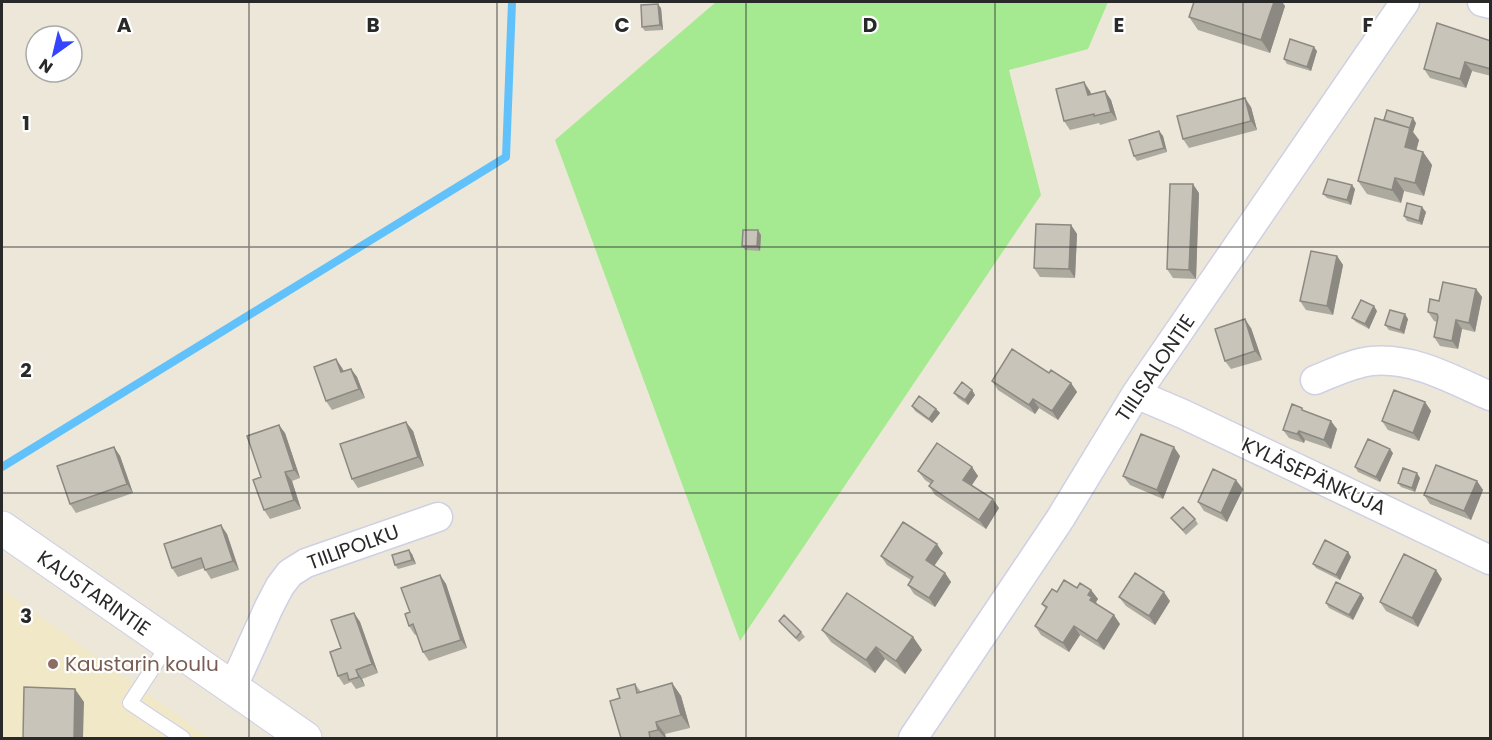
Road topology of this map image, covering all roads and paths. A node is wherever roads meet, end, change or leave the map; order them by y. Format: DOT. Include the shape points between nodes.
graph roads {
  1 [pos="1405,2"];
  2 [pos="1482,2"];
  3 [pos="1491,4"];
  4 [pos="1315,380"];
  5 [pos="1136,394"];
  6 [pos="1491,396"];
  7 [pos="438,517"];
  8 [pos="2,528"];
  9 [pos="1491,561"];
  10 [pos="168,645"];
  11 [pos="232,688"];
  12 [pos="183,738"];
  13 [pos="305,738"];
  14 [pos="913,738"];
  1 -- 5 [label="street, TIILISALONTIE"];
  2 -- 3 [label="street"];
  4 -- 6 [label="street" via="1370,361 1394,360"];
  5 -- 9 [label="street, KYLÄSEPÄNKUJA"];
  5 -- 14 [label="street, TIILISALONTIE" via="1060,519"];
  7 -- 11 [label="street, TIILIPOLKU" via="306,563 290,573 269,607"];
  8 -- 10 [label="street, KAUSTARINTIE"];
  10 -- 11 [label="street, KAUSTARINTIE"];
  10 -- 12 [label="lane" via="130,703"];
  11 -- 13 [label="street, KAUSTARINTIE"];
}
